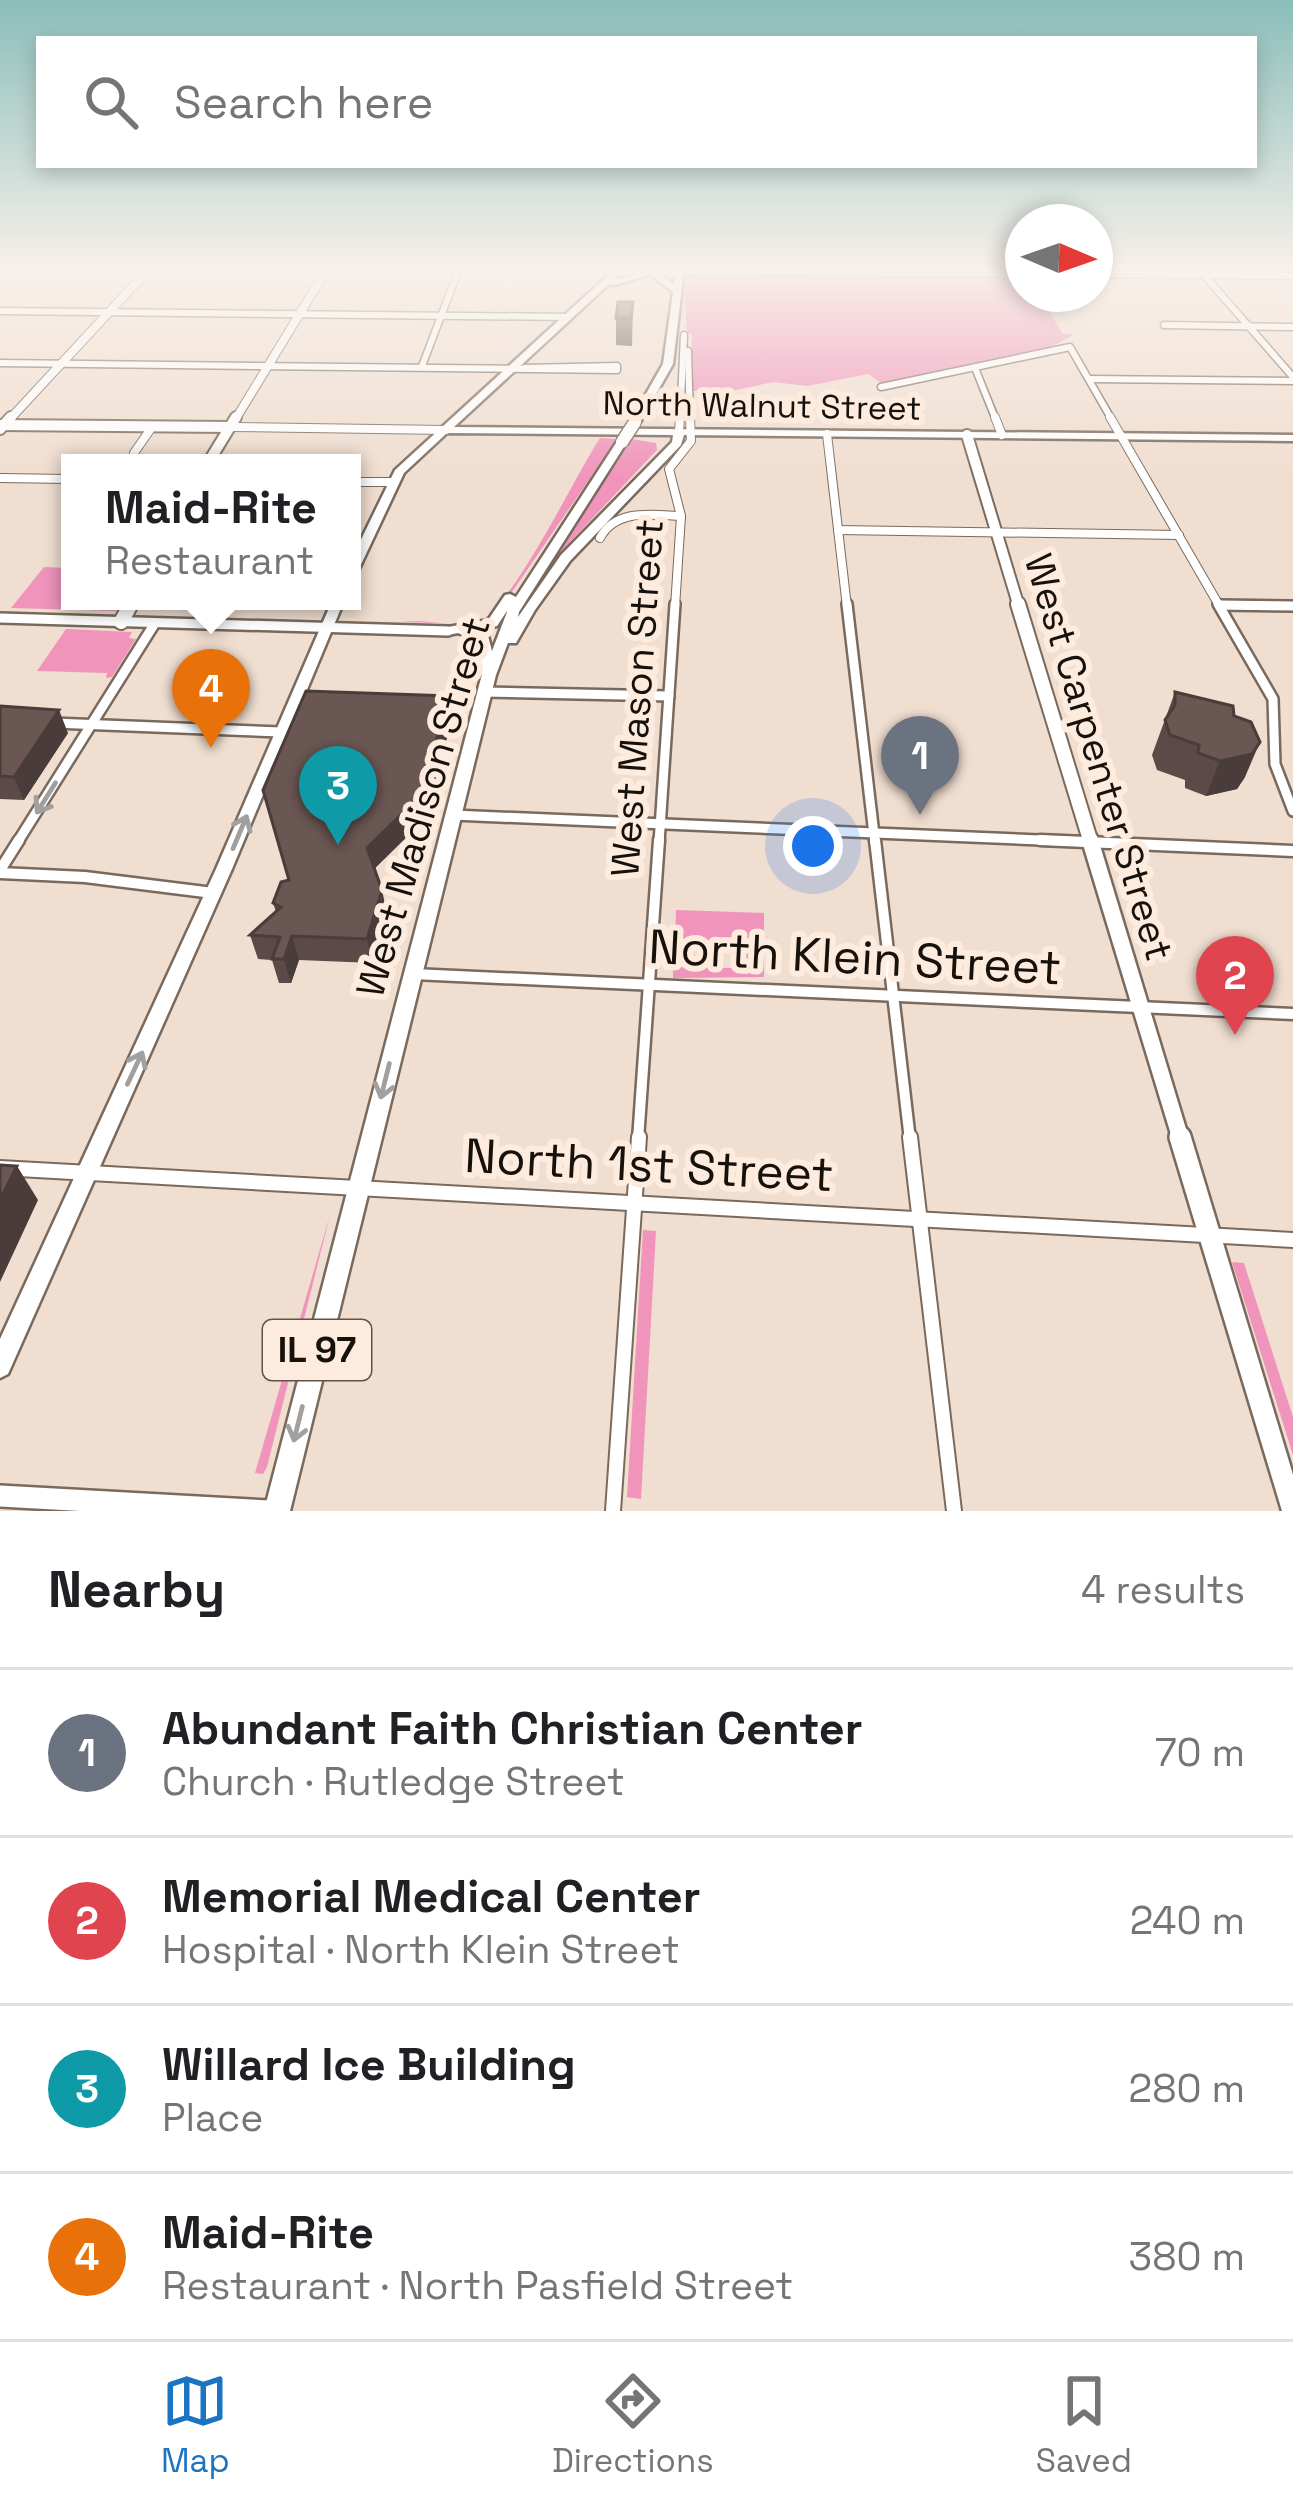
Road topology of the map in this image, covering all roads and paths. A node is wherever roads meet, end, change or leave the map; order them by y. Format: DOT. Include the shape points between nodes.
graph roads {
  1 [pos="84,340"];
  2 [pos="283,340"];
  3 [pos="432,340"];
  4 [pos="546,340"];
  5 [pos="671,340"];
  6 [pos="684,340"];
  7 [pos="1260,340"];
  8 [pos="688,351"];
  9 [pos="0,362"];
  10 [pos="62,363"];
  11 [pos="267,365"];
  12 [pos="422,366"];
  13 [pos="518,368"];
  14 [pos="975,368"];
  15 [pos="1090,379"];
  16 [pos="1293,379"];
  17 [pos="881,387"];
  18 [pos="467,410"];
  19 [pos="1,427"];
  20 [pos="152,427"];
  21 [pos="230,427"];
  22 [pos="446,430"];
  23 [pos="520,430"];
  24 [pos="602,431"];
  25 [pos="683,432"];
  26 [pos="827,434"];
  27 [pos="967,435"];
  28 [pos="1002,435"];
  29 [pos="1122,436"];
  30 [pos="1293,438"];
  31 [pos="134,452"];
  32 [pos="214,454"];
  33 [pos="639,477"];
  34 [pos="0,478"];
  35 [pos="61,479"];
  36 [pos="597,480"];
  37 [pos="361,482"];
  38 [pos="392,482"];
  39 [pos="619,498"];
  40 [pos="637,515"];
  41 [pos="681,516"];
  42 [pos="838,530"];
  43 [pos="998,534"];
  44 [pos="1179,535"];
  45 [pos="599,538"];
  46 [pos="361,551"];
  47 [pos="1220,605"];
  48 [pos="1293,606"];
  49 [pos="128,610"];
  50 [pos="334,610"];
  51 [pos="0,618"];
  52 [pos="121,622"];
  53 [pos="155,623"];
  54 [pos="326,628"];
  55 [pos="448,631"];
  56 [pos="489,675"];
  57 [pos="483,692"];
  58 [pos="669,696"];
  59 [pos="46,723"];
  60 [pos="92,724"];
  61 [pos="281,732"];
  62 [pos="1293,811"];
  63 [pos="453,815"];
  64 [pos="659,824"];
  65 [pos="874,833"];
  66 [pos="1091,842"];
  67 [pos="1293,851"];
  68 [pos="0,872"];
  69 [pos="213,893"];
  70 [pos="413,974"];
  71 [pos="648,984"];
  72 [pos="894,995"];
  73 [pos="1139,1006"];
  74 [pos="1293,1014"];
  75 [pos="0,1168"];
  76 [pos="85,1173"];
  77 [pos="358,1188"];
  78 [pos="634,1203"];
  79 [pos="920,1219"];
  80 [pos="1209,1235"];
  81 [pos="1293,1240"];
  82 [pos="0,1366"];
  83 [pos="0,1496"];
  84 [pos="273,1511"];
  85 [pos="613,1511"];
  86 [pos="953,1511"];
  87 [pos="1293,1511"];
  1 -- 10 [label="street"];
  2 -- 11 [label="street"];
  3 -- 12 [label="street"];
  4 -- 13 [label="main road"];
  5 -- 36 [label="main road, West Madison Street / IL 97, bridge" via="668,364"];
  6 -- 25 [label="street, West Mason Street"];
  7 -- 16 [label="street"];
  8 -- 25 [label="street, West Mason Street"];
  9 -- 10 [label="street"];
  10 -- 11 [label="street"];
  10 -- 19 [label="street"];
  11 -- 12 [label="street"];
  11 -- 21 [label="street"];
  12 -- 13 [label="street"];
  13 -- 13 [label="street" via="527,369 617,370 617,366"];
  13 -- 18 [label="main road"];
  14 -- 15 [label="street" via="1070,347"];
  14 -- 17 [label="street"];
  14 -- 28 [label="street"];
  15 -- 16 [label="street"];
  15 -- 29 [label="street"];
  18 -- 22 [label="main road"];
  18 -- 23 [label="main road" via="476,424"];
  19 -- 20 [label="street"];
  20 -- 21 [label="street"];
  20 -- 31 [label="street"];
  21 -- 22 [label="street, North Walnut Street"];
  21 -- 32 [label="street"];
  22 -- 23 [label="main road, North Walnut Street"];
  22 -- 38 [label="main road"];
  23 -- 24 [label="main road, North Walnut Street"];
  24 -- 25 [label="main road, North Walnut Street"];
  24 -- 33 [label="main road" via="661,442"];
  25 -- 26 [label="main road, North Walnut Street"];
  25 -- 33 [label="main road"];
  25 -- 41 [label="street, West Mason Street" via="691,441 669,469"];
  26 -- 27 [label="main road, North Walnut Street"];
  26 -- 42 [label="street"];
  27 -- 28 [label="main road, North Walnut Street"];
  27 -- 43 [label="street, West Carpenter Street"];
  28 -- 29 [label="main road, North Walnut Street"];
  29 -- 30 [label="main road, North Walnut Street"];
  29 -- 44 [label="street"];
  33 -- 39 [label="main road"];
  34 -- 35 [label="street"];
  36 -- 55 [label="main road" via="499,618"];
  36 -- 56 [label="main road, West Madison Street / IL 97" via="513,612"];
  37 -- 38 [label="street"];
  38 -- 46 [label="main road"];
  39 -- 40 [label="street"];
  39 -- 56 [label="main road" via="554,567"];
  40 -- 41 [label="street"];
  40 -- 45 [label="street" via="607,524"];
  41 -- 58 [label="street, West Mason Street"];
  42 -- 43 [label="street"];
  42 -- 65 [label="street"];
  43 -- 44 [label="street"];
  43 -- 66 [label="street, West Carpenter Street"];
  44 -- 47 [label="street"];
  47 -- 48 [label="street"];
  47 -- 62 [label="street" via="1273,699 1275,764"];
  49 -- 52 [label="street"];
  50 -- 54 [label="main road"];
  51 -- 52 [label="street"];
  52 -- 53 [label="street"];
  53 -- 54 [label="street"];
  53 -- 60 [label="street"];
  54 -- 55 [label="street"];
  54 -- 61 [label="main road"];
  55 -- 56 [label="main road" via="483,639"];
  56 -- 57 [label="main road, West Madison Street / IL 97"];
  57 -- 58 [label="street"];
  57 -- 63 [label="main road, West Madison Street / IL 97"];
  58 -- 64 [label="street, West Mason Street"];
  59 -- 60 [label="street"];
  60 -- 61 [label="street"];
  60 -- 68 [label="street, one-way"];
  69 -- 61 [label="main road, one-way"];
  63 -- 64 [label="street"];
  63 -- 70 [label="main road, West Madison Street / IL 97"];
  64 -- 65 [label="street"];
  64 -- 71 [label="street, West Mason Street"];
  65 -- 66 [label="street"];
  65 -- 72 [label="street"];
  66 -- 67 [label="street"];
  66 -- 73 [label="street, West Carpenter Street"];
  68 -- 69 [label="street"];
  76 -- 69 [label="main road, one-way"];
  70 -- 71 [label="street, North Klein Street"];
  70 -- 77 [label="main road, West Madison Street / IL 97, one-way"];
  71 -- 72 [label="street, North Klein Street"];
  71 -- 78 [label="street, West Mason Street"];
  72 -- 73 [label="street, North Klein Street"];
  72 -- 79 [label="street"];
  73 -- 74 [label="street, North Klein Street"];
  73 -- 80 [label="street, West Carpenter Street"];
  75 -- 76 [label="street, North 1st Street"];
  76 -- 77 [label="street, North 1st Street"];
  76 -- 82 [label="main road"];
  77 -- 78 [label="street, North 1st Street"];
  77 -- 84 [label="main road, IL 97, one-way"];
  78 -- 79 [label="street, North 1st Street"];
  78 -- 85 [label="street, West Mason Street"];
  79 -- 80 [label="street, North 1st Street"];
  79 -- 86 [label="street"];
  80 -- 81 [label="street, North 1st Street"];
  80 -- 87 [label="street, West Carpenter Street"];
  83 -- 84 [label="street"];
}
